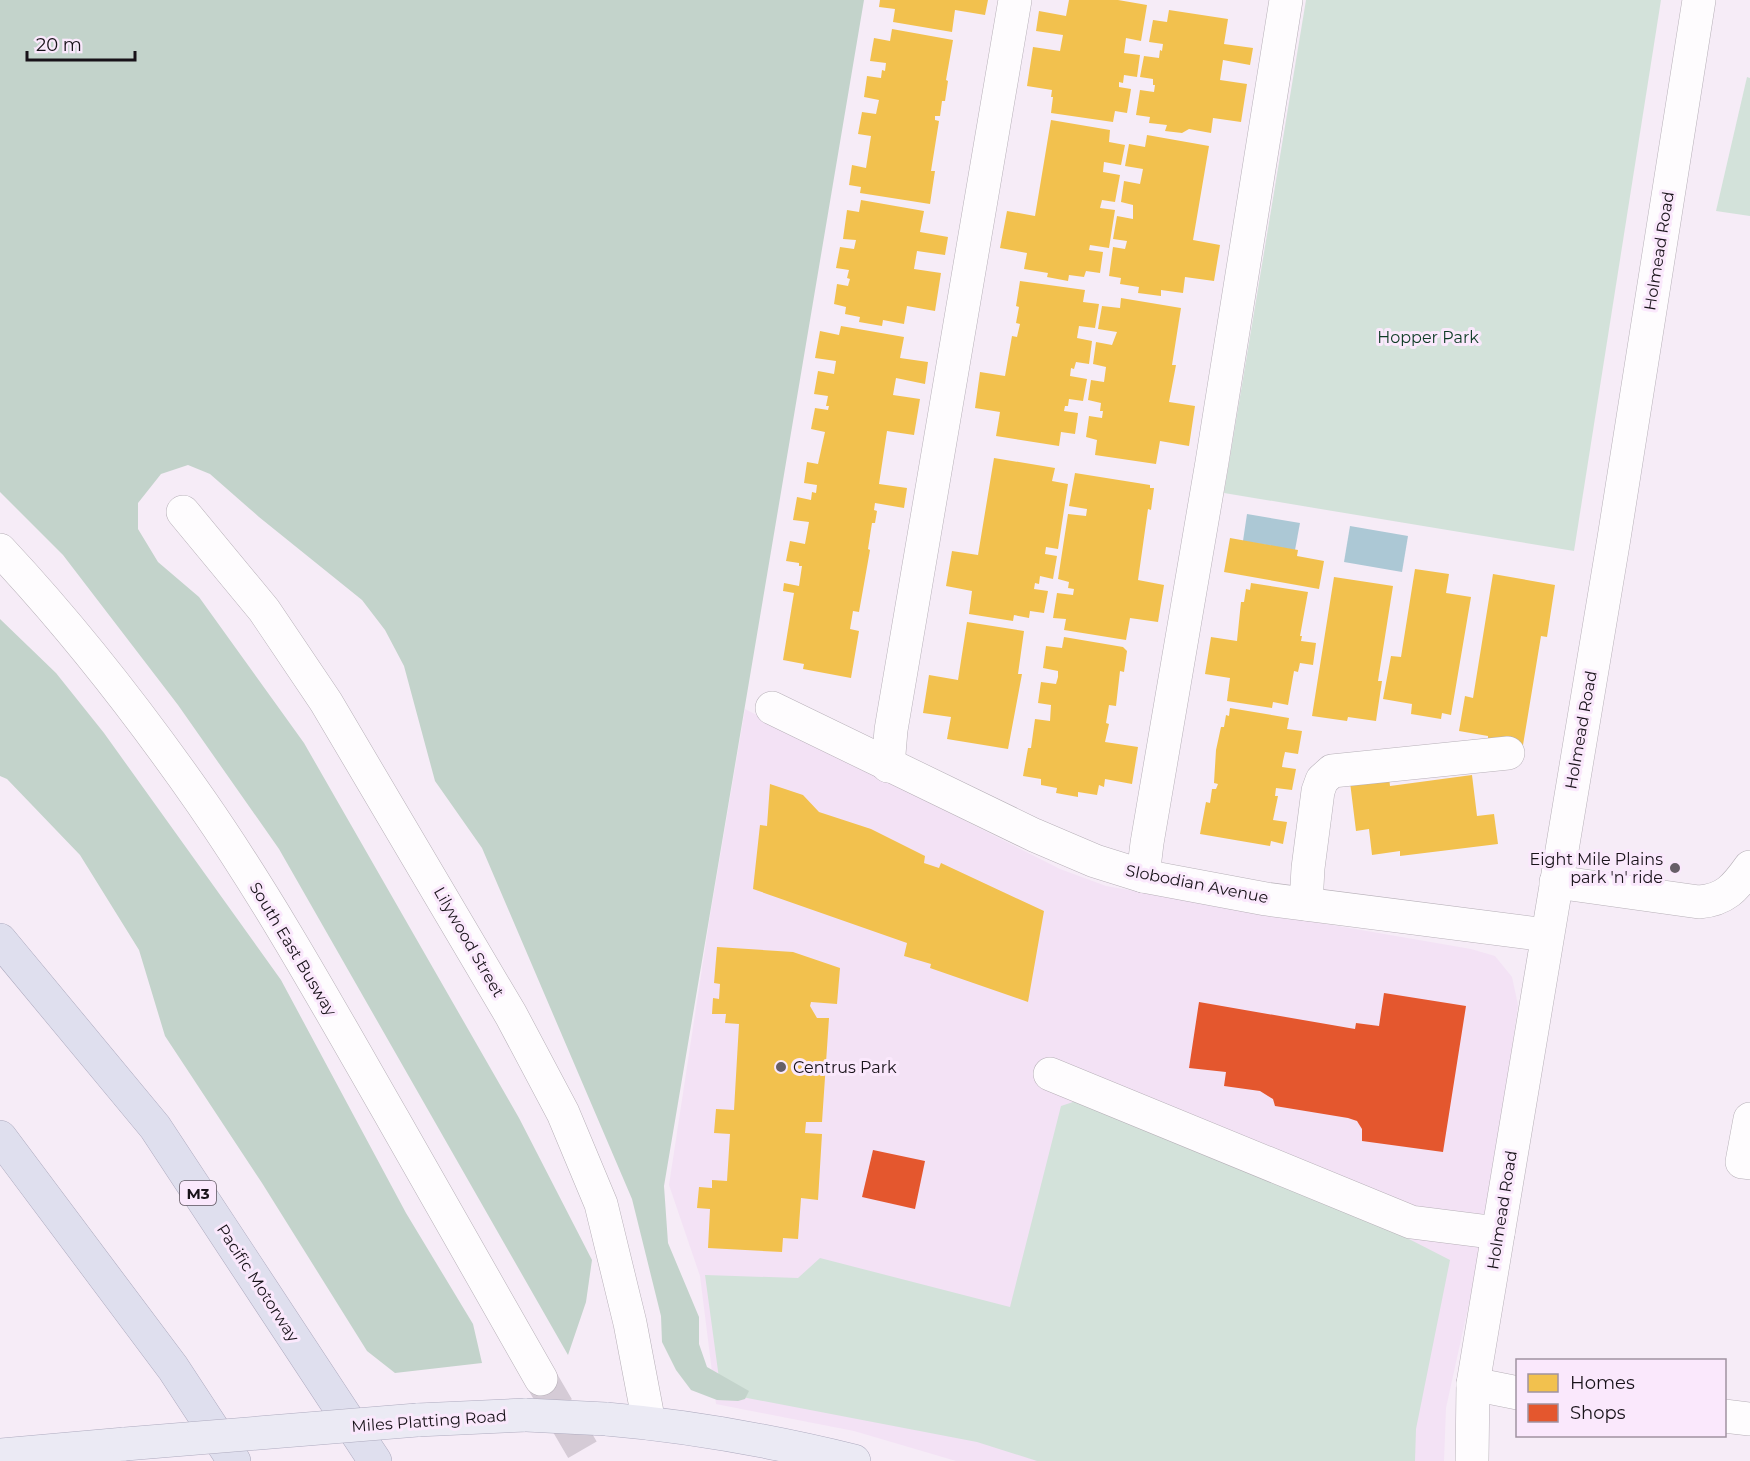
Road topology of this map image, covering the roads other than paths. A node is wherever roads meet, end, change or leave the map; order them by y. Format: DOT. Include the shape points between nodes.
graph roads {
  1 [pos="1015,0"];
  2 [pos="1286,0"];
  3 [pos="1699,0"];
  4 [pos="183,512"];
  5 [pos="0,550"];
  6 [pos="772,708"];
  7 [pos="1508,753"];
  8 [pos="888,766"];
  9 [pos="1750,867"];
  10 [pos="1143,876"];
  11 [pos="1556,882"];
  12 [pos="1306,904"];
  13 [pos="1547,935"];
  14 [pos="0,940"];
  15 [pos="1050,1074"];
  16 [pos="1750,1119"];
  17 [pos="0,1137"];
  18 [pos="1750,1163"];
  19 [pos="1498,1233"];
  20 [pos="541,1379"];
  21 [pos="1473,1384"];
  22 [pos="1516,1393"];
  23 [pos="1726,1416"];
  24 [pos="1750,1419"];
  25 [pos="649,1423"];
  26 [pos="0,1455"];
  27 [pos="234,1461"];
  28 [pos="375,1461"];
  29 [pos="854,1461"];
  30 [pos="1472,1461"];
  1 -- 8 [label="street"];
  2 -- 10 [label="street"];
  3 -- 11 [label="street, Holmead Road"];
  4 -- 25 [label="street, Lilywood Street" via="264,610 326,702 511,1015 563,1113 601,1204"];
  5 -- 20 [label="street, South East Busway" via="116,686 203,804 280,925"];
  6 -- 8 [label="street, Slobodian Avenue"];
  7 -- 12 [label="street" via="1332,771 1322,780 1318,791"];
  8 -- 10 [label="street, Slobodian Avenue" via="1034,836"];
  9 -- 11 [label="street" via="1726,894 1699,902"];
  10 -- 12 [label="street, Slobodian Avenue"];
  11 -- 13 [label="street, Holmead Road"];
  12 -- 13 [label="street, Slobodian Avenue"];
  13 -- 19 [label="street, Holmead Road"];
  14 -- 28 [label="highway, Pacific Motorway / M3" via="155,1127"];
  15 -- 19 [label="street" via="1410,1222"];
  16 -- 18 [label="street" via="1742,1162"];
  17 -- 27 [label="highway" via="173,1368"];
  19 -- 21 [label="street, Holmead Road"];
  21 -- 22 [label="street"];
  21 -- 30 [label="street, Holmead Road"];
  23 -- 24 [label="street"];
  25 -- 26 [label="main road, Miles Platting Road, bridge" via="526,1415 417,1420"];
  25 -- 29 [label="main road, Miles Platting Road" via="740,1435"];
}
